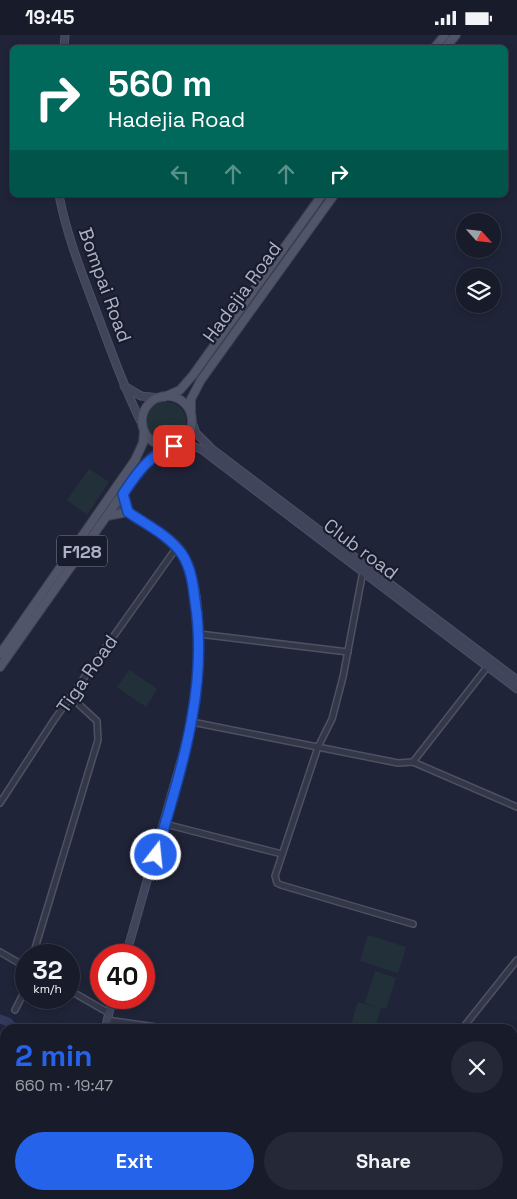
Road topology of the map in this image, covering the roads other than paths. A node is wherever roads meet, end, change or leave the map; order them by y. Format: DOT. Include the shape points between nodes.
graph roads {
  1 [pos="456,35"];
  2 [pos="448,45"];
  3 [pos="60,197"];
  4 [pos="321,197"];
  5 [pos="331,197"];
  6 [pos="124,386"];
  7 [pos="162,397"];
  8 [pos="191,418"];
  9 [pos="143,429"];
  10 [pos="177,444"];
  11 [pos="260,489"];
  12 [pos="123,494"];
  13 [pos="108,498"];
  14 [pos="116,504"];
  15 [pos="128,512"];
  16 [pos="107,516"];
  17 [pos="177,547"];
  18 [pos="363,571"];
  19 [pos="199,634"];
  20 [pos="348,651"];
  21 [pos="0,654"];
  22 [pos="485,662"];
  23 [pos="0,667"];
  24 [pos="517,681"];
  25 [pos="517,689"];
  26 [pos="71,697"];
  27 [pos="192,722"];
  28 [pos="318,747"];
  29 [pos="413,762"];
  30 [pos="0,803"];
  31 [pos="517,807"];
  32 [pos="165,824"];
  33 [pos="282,854"];
  34 [pos="413,925"];
  35 [pos="36,944"];
  36 [pos="129,944"];
  37 [pos="0,952"];
  38 [pos="517,960"];
  39 [pos="15,961"];
  40 [pos="80,998"];
  41 [pos="110,1009"];
  42 [pos="108,1016"];
  43 [pos="106,1024"];
  44 [pos="146,1024"];
  45 [pos="466,1024"];
  1 -- 2 [label="main road"];
  3 -- 6 [label="main road, Bompai Road" via="74,250"];
  4 -- 7 [label="main road, Hadejia Road / F128" via="194,375 180,390"];
  5 -- 8 [label="main road, Hadejia Road" via="201,380 191,399"];
  6 -- 7 [label="main road" via="141,396"];
  6 -- 9 [label="main road, Bompai Road"];
  7 -- 8 [label="main road" via="183,403"];
  7 -- 9 [label="main road, F128" via="146,409"];
  8 -- 10 [label="main road" via="187,436"];
  8 -- 11 [label="main road" via="196,433"];
  9 -- 10 [label="main road" via="153,442 166,447"];
  9 -- 13 [label="main road, F128" via="140,451"];
  10 -- 11 [label="main road, Club road" via="201,449"];
  10 -- 12 [label="main road, F128" via="146,463"];
  11 -- 18 [label="main road, Club road"];
  11 -- 22 [label="main road"];
  12 -- 14 [label="main road, F128"];
  12 -- 15 [label="main road"];
  13 -- 14 [label="main road"];
  13 -- 21 [label="main road, F128"];
  14 -- 15 [label="main road"];
  14 -- 16 [label="main road, F128"];
  15 -- 16 [label="main road"];
  15 -- 17 [label="main road"];
  16 -- 23 [label="main road, F128"];
  17 -- 19 [label="main road" via="188,564"];
  17 -- 26 [label="street, Tiga Road"];
  18 -- 20 [label="street"];
  18 -- 22 [label="main road, Club road"];
  19 -- 20 [label="street"];
  19 -- 27 [label="main road" via="198,684"];
  20 -- 28 [label="street" via="332,719"];
  22 -- 24 [label="main road"];
  22 -- 25 [label="main road, Club road"];
  22 -- 29 [label="street"];
  26 -- 30 [label="street, Tiga Road"];
  26 -- 35 [label="street" via="95,717 99,725 98,740"];
  27 -- 28 [label="street"];
  27 -- 32 [label="main road"];
  28 -- 29 [label="street" via="398,763"];
  28 -- 33 [label="street"];
  29 -- 31 [label="street"];
  32 -- 33 [label="street"];
  32 -- 36 [label="main road"];
  33 -- 34 [label="street" via="275,876 277,883"];
  37 -- 39 [label="street"];
  38 -- 45 [label="street"];
  40 -- 42 [label="street"];
  41 -- 42 [label="main road"];
  42 -- 43 [label="main road"];
  42 -- 44 [label="street"];
}
